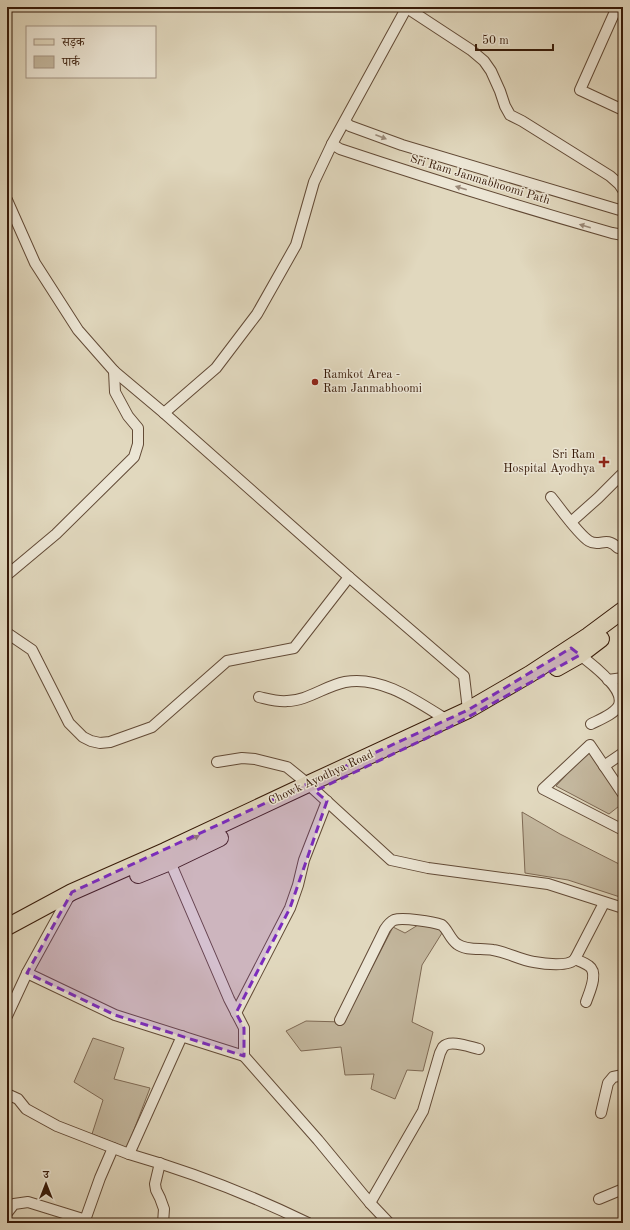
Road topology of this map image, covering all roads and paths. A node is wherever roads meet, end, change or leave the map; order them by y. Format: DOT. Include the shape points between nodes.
graph roads {
  1 [pos="407,7"];
  2 [pos="617,7"];
  3 [pos="623,110"];
  4 [pos="345,122"];
  5 [pos="332,144"];
  6 [pos="623,190"];
  7 [pos="7,200"];
  8 [pos="623,211"];
  9 [pos="623,235"];
  10 [pos="114,371"];
  11 [pos="164,413"];
  12 [pos="621,475"];
  13 [pos="551,497"];
  14 [pos="571,522"];
  15 [pos="621,549"];
  16 [pos="7,575"];
  17 [pos="349,577"];
  18 [pos="623,610"];
  19 [pos="623,622"];
  20 [pos="7,633"];
  21 [pos="575,652"];
  22 [pos="623,678"];
  23 [pos="608,680"];
  24 [pos="259,697"];
  25 [pos="468,710"];
  26 [pos="446,720"];
  27 [pos="591,724"];
  28 [pos="623,753"];
  29 [pos="217,762"];
  30 [pos="604,766"];
  31 [pos="311,787"];
  32 [pos="623,794"];
  33 [pos="327,801"];
  34 [pos="620,826"];
  35 [pos="168,857"];
  36 [pos="69,896"];
  37 [pos="604,903"];
  38 [pos="623,908"];
  39 [pos="7,927"];
  40 [pos="7,938"];
  41 [pos="575,959"];
  42 [pos="27,973"];
  43 [pos="586,1002"];
  44 [pos="236,1013"];
  45 [pos="7,1016"];
  46 [pos="340,1020"];
  47 [pos="182,1036"];
  48 [pos="479,1049"];
  49 [pos="244,1056"];
  50 [pos="623,1075"];
  51 [pos="7,1094"];
  52 [pos="601,1112"];
  53 [pos="113,1148"];
  54 [pos="129,1154"];
  55 [pos="160,1163"];
  56 [pos="623,1189"];
  57 [pos="599,1199"];
  58 [pos="370,1203"];
  59 [pos="7,1213"];
  60 [pos="85,1222"];
  61 [pos="162,1223"];
  62 [pos="308,1223"];
  63 [pos="389,1223"];
  1 -- 4 [label="street"];
  1 -- 6 [label="street" via="472,50 484,61 510,115 610,176"];
  2 -- 3 [label="street" via="580,90"];
  4 -- 5 [label="street"];
  4 -- 8 [label="street, Sri Ram Janmabhoomi Path, one-way" via="402,145"];
  9 -- 5 [label="street, Sri Ram Janmabhoomi Path, one-way" via="426,177 340,149"];
  5 -- 11 [label="street" via="314,182 296,245 257,314 216,368"];
  7 -- 10 [label="street" via="35,263 78,330"];
  10 -- 11 [label="street"];
  10 -- 16 [label="street" via="115,392 138,428 138,444 134,457 56,534"];
  11 -- 17 [label="street"];
  12 -- 14 [label="street"];
  13 -- 14 [label="street"];
  14 -- 15 [label="street" via="590,542 613,543"];
  17 -- 20 [label="street" via="294,648 226,661 152,727 110,742 91,741 76,731 64,716 32,650"];
  17 -- 25 [label="street" via="464,676"];
  18 -- 21 [label="main road, Chowk Ayodhya Road"];
  19 -- 21 [label="main road"];
  21 -- 23 [label="street"];
  21 -- 25 [label="main road, Chowk Ayodhya Road" via="530,674"];
  21 -- 31 [label="main road" via="450,727"];
  22 -- 23 [label="street"];
  23 -- 27 [label="street" via="616,690 619,704 614,711"];
  24 -- 26 [label="street" via="287,702 345,682 358,681 397,690"];
  25 -- 26 [label="main road, Chowk Ayodhya Road"];
  26 -- 31 [label="main road, Chowk Ayodhya Road"];
  28 -- 30 [label="street"];
  29 -- 31 [label="street" via="242,758 287,767"];
  30 -- 32 [label="street"];
  30 -- 34 [label="street" via="590,745 543,789"];
  31 -- 33 [label="street"];
  31 -- 35 [label="main road, Chowk Ayodhya Road"];
  33 -- 37 [label="street" via="391,860 428,868 548,884"];
  33 -- 44 [label="street" via="304,860 290,908"];
  35 -- 36 [label="main road, Chowk Ayodhya Road"];
  35 -- 44 [label="street"];
  36 -- 39 [label="main road, Chowk Ayodhya Road"];
  36 -- 40 [label="main road"];
  36 -- 42 [label="street"];
  37 -- 38 [label="street"];
  37 -- 41 [label="street"];
  41 -- 43 [label="street" via="593,971"];
  41 -- 46 [label="street" via="565,964 534,962 493,950 466,948 451,938 442,924 394,920 385,929"];
  42 -- 45 [label="street"];
  42 -- 47 [label="street" via="115,1015"];
  44 -- 49 [label="street" via="244,1028"];
  47 -- 49 [label="street"];
  47 -- 54 [label="street"];
  48 -- 58 [label="street" via="456,1044 444,1046 423,1111"];
  49 -- 58 [label="street"];
  50 -- 52 [label="street" via="613,1077 608,1083"];
  51 -- 53 [label="street" via="18,1099 26,1109 57,1126"];
  53 -- 54 [label="street"];
  53 -- 60 [label="street"];
  54 -- 55 [label="street"];
  55 -- 61 [label="street" via="155,1184 164,1209"];
  55 -- 62 [label="street" via="262,1202"];
  56 -- 57 [label="street"];
  58 -- 63 [label="street"];
  59 -- 60 [label="street" via="14,1204 28,1202"];
}
